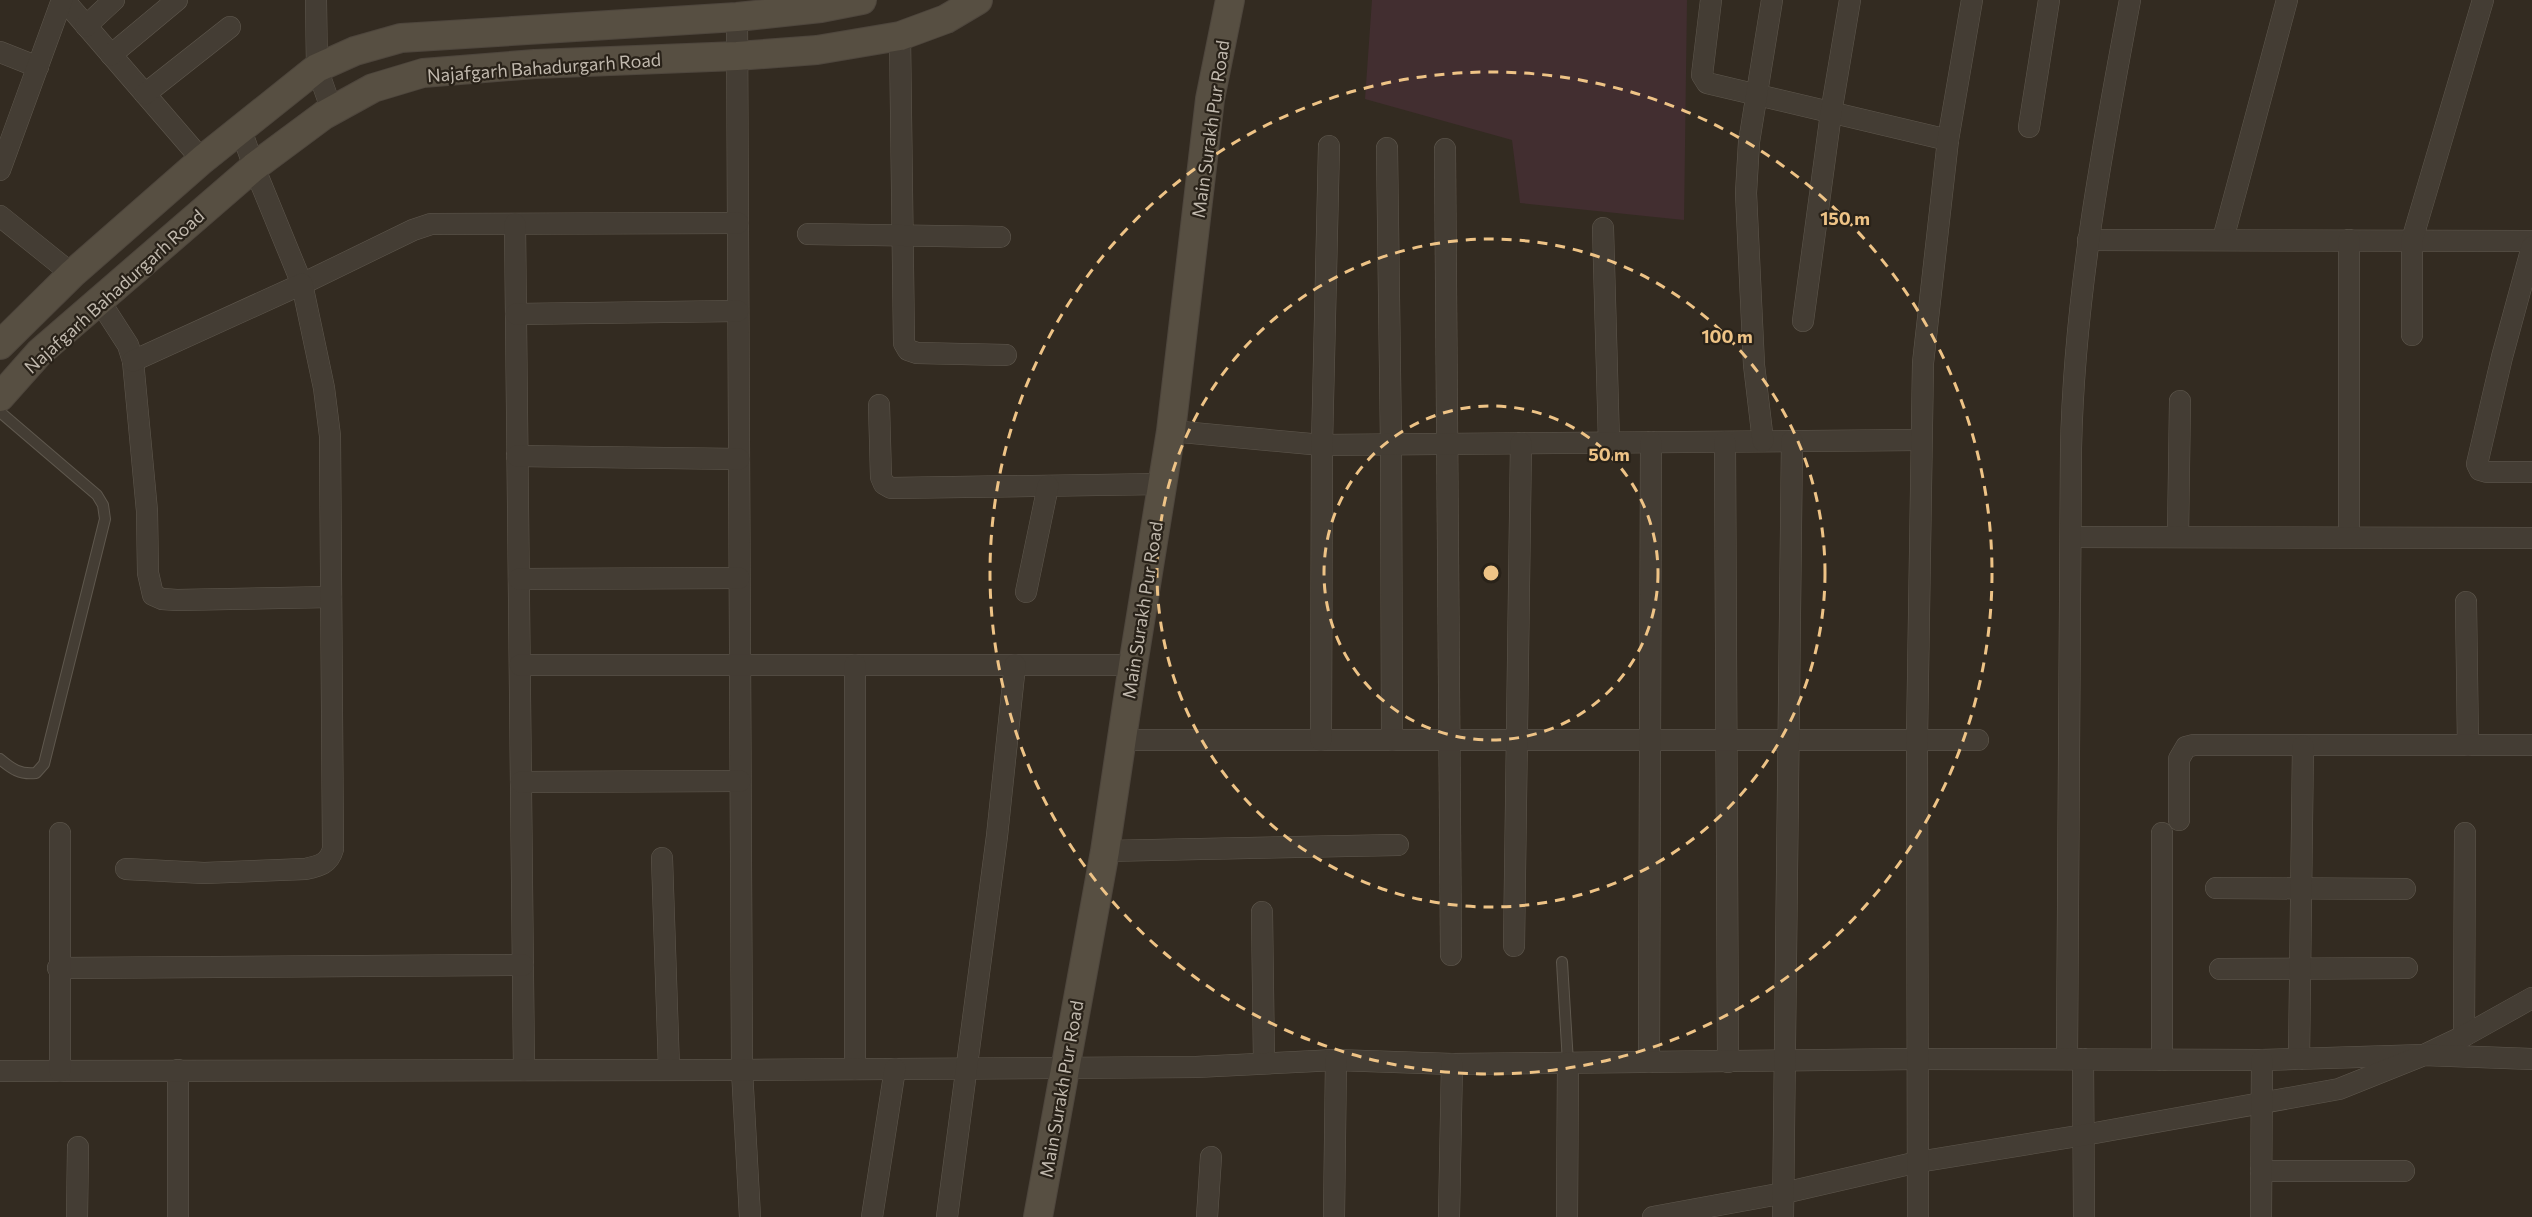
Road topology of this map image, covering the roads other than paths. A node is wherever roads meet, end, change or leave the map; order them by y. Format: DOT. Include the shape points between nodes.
graph roads {
  1 [pos="114,0"];
  2 [pos="177,0"];
  3 [pos="316,0"];
  4 [pos="862,0"];
  5 [pos="978,0"];
  6 [pos="1230,0"];
  7 [pos="1711,0"];
  8 [pos="1772,0"];
  9 [pos="1850,0"];
  10 [pos="1972,0"];
  11 [pos="2049,0"];
  12 [pos="2130,0"];
  13 [pos="2287,0"];
  14 [pos="2483,0"];
  15 [pos="57,2"];
  16 [pos="736,16"];
  17 [pos="86,26"];
  18 [pos="230,27"];
  19 [pos="900,36"];
  20 [pos="0,52"];
  21 [pos="111,55"];
  22 [pos="737,56"];
  23 [pos="38,67"];
  24 [pos="316,68"];
  25 [pos="145,94"];
  26 [pos="1756,96"];
  27 [pos="332,111"];
  28 [pos="1831,113"];
  29 [pos="2029,127"];
  30 [pos="241,130"];
  31 [pos="1948,140"];
  32 [pos="1329,146"];
  33 [pos="1387,148"];
  34 [pos="1445,149"];
  35 [pos="202,160"];
  36 [pos="254,167"];
  37 [pos="0,170"];
  38 [pos="0,216"];
  39 [pos="738,223"];
  40 [pos="515,224"];
  41 [pos="1603,228"];
  42 [pos="808,234"];
  43 [pos="902,236"];
  44 [pos="1000,237"];
  45 [pos="2223,239"];
  46 [pos="2088,240"];
  47 [pos="2349,240"];
  48 [pos="2412,240"];
  49 [pos="2532,241"];
  50 [pos="2532,247"];
  51 [pos="72,274"];
  52 [pos="302,284"];
  53 [pos="99,300"];
  54 [pos="738,311"];
  55 [pos="516,314"];
  56 [pos="1803,321"];
  57 [pos="2412,335"];
  58 [pos="0,345"];
  59 [pos="1006,355"];
  60 [pos="133,361"];
  61 [pos="0,398"];
  62 [pos="2180,401"];
  63 [pos="879,405"];
  64 [pos="0,412"];
  65 [pos="1171,431"];
  66 [pos="1920,440"];
  67 [pos="1763,441"];
  68 [pos="1792,441"];
  69 [pos="1651,442"];
  70 [pos="1725,442"];
  71 [pos="1521,443"];
  72 [pos="1609,443"];
  73 [pos="1391,444"];
  74 [pos="1447,444"];
  75 [pos="1322,445"];
  76 [pos="518,456"];
  77 [pos="739,459"];
  78 [pos="2532,472"];
  79 [pos="1162,484"];
  80 [pos="1048,486"];
  81 [pos="2178,536"];
  82 [pos="2071,537"];
  83 [pos="2349,537"];
  84 [pos="2532,537"];
  85 [pos="739,578"];
  86 [pos="519,579"];
  87 [pos="1026,592"];
  88 [pos="331,597"];
  89 [pos="2466,602"];
  90 [pos="520,665"];
  91 [pos="740,665"];
  92 [pos="855,665"];
  93 [pos="1015,665"];
  94 [pos="1133,665"];
  95 [pos="1123,740"];
  96 [pos="1321,740"];
  97 [pos="1392,740"];
  98 [pos="1449,740"];
  99 [pos="1517,740"];
  100 [pos="1650,740"];
  101 [pos="1726,740"];
  102 [pos="1789,740"];
  103 [pos="1917,740"];
  104 [pos="1978,740"];
  105 [pos="2468,745"];
  106 [pos="2532,745"];
  107 [pos="2302,746"];
  108 [pos="0,759"];
  109 [pos="740,781"];
  110 [pos="521,782"];
  111 [pos="2179,820"];
  112 [pos="60,833"];
  113 [pos="2162,833"];
  114 [pos="2465,833"];
  115 [pos="1398,845"];
  116 [pos="1106,851"];
  117 [pos="662,858"];
  118 [pos="126,869"];
  119 [pos="2216,888"];
  120 [pos="2301,888"];
  121 [pos="2405,889"];
  122 [pos="1262,912"];
  123 [pos="1514,946"];
  124 [pos="1451,955"];
  125 [pos="1562,962"];
  126 [pos="523,964"];
  127 [pos="58,968"];
  128 [pos="2300,968"];
  129 [pos="2407,968"];
  130 [pos="2220,969"];
  131 [pos="2532,999"];
  132 [pos="2464,1036"];
  133 [pos="2424,1055"];
  134 [pos="1918,1059"];
  135 [pos="2075,1059"];
  136 [pos="2300,1059"];
  137 [pos="2532,1059"];
  138 [pos="1335,1060"];
  139 [pos="2162,1060"];
  140 [pos="2262,1060"];
  141 [pos="1264,1062"];
  142 [pos="1648,1062"];
  143 [pos="1728,1062"];
  144 [pos="1786,1062"];
  145 [pos="1568,1063"];
  146 [pos="1452,1064"];
  147 [pos="966,1068"];
  148 [pos="1064,1068"];
  149 [pos="669,1069"];
  150 [pos="855,1069"];
  151 [pos="896,1069"];
  152 [pos="178,1070"];
  153 [pos="524,1070"];
  154 [pos="742,1070"];
  155 [pos="0,1071"];
  156 [pos="60,1071"];
  157 [pos="2261,1103"];
  158 [pos="2084,1136"];
  159 [pos="78,1147"];
  160 [pos="1211,1157"];
  161 [pos="1918,1161"];
  162 [pos="2261,1171"];
  163 [pos="2404,1171"];
  164 [pos="1784,1193"];
  165 [pos="77,1217"];
  166 [pos="178,1217"];
  167 [pos="750,1217"];
  168 [pos="872,1217"];
  169 [pos="947,1217"];
  170 [pos="1038,1217"];
  171 [pos="1207,1217"];
  172 [pos="1334,1217"];
  173 [pos="1449,1217"];
  174 [pos="1567,1217"];
  175 [pos="1653,1217"];
  176 [pos="1783,1217"];
  177 [pos="1918,1217"];
  178 [pos="2084,1217"];
  179 [pos="2260,1217"];
  1 -- 17 [label="street"];
  2 -- 21 [label="street"];
  3 -- 24 [label="street"];
  4 -- 16 [label="main road, Najafgarh Bahadurgarh Road"];
  5 -- 19 [label="main road, Najafgarh Bahadurgarh Road" via="946,19"];
  6 -- 65 [label="main road, Main Surakh Pur Road" via="1210,99"];
  7 -- 26 [label="street" via="1702,75 1707,84 1716,88"];
  8 -- 26 [label="street"];
  9 -- 28 [label="street"];
  10 -- 31 [label="street"];
  11 -- 29 [label="street"];
  12 -- 46 [label="street"];
  13 -- 45 [label="street"];
  14 -- 48 [label="street"];
  15 -- 17 [label="street"];
  15 -- 23 [label="street"];
  16 -- 22 [label="street"];
  16 -- 24 [label="main road, Najafgarh Bahadurgarh Road" via="401,38 355,51"];
  17 -- 21 [label="street"];
  18 -- 25 [label="street"];
  19 -- 22 [label="main road, Najafgarh Bahadurgarh Road" via="817,50"];
  19 -- 43 [label="street"];
  20 -- 23 [label="street"];
  21 -- 25 [label="street"];
  22 -- 27 [label="main road, Najafgarh Bahadurgarh Road" via="423,73 374,88"];
  22 -- 39 [label="street"];
  23 -- 37 [label="street"];
  24 -- 27 [label="street"];
  24 -- 30 [label="main road, Najafgarh Bahadurgarh Road"];
  25 -- 35 [label="street"];
  26 -- 28 [label="street"];
  26 -- 67 [label="street" via="1746,193 1754,365"];
  27 -- 36 [label="main road, Najafgarh Bahadurgarh Road"];
  28 -- 31 [label="street"];
  28 -- 56 [label="street"];
  30 -- 35 [label="main road, Najafgarh Bahadurgarh Road"];
  30 -- 36 [label="street"];
  31 -- 66 [label="street" via="1927,310"];
  32 -- 75 [label="street"];
  33 -- 73 [label="street"];
  34 -- 74 [label="street"];
  35 -- 51 [label="main road, Najafgarh Bahadurgarh Road"];
  36 -- 52 [label="street"];
  36 -- 53 [label="main road, Najafgarh Bahadurgarh Road"];
  38 -- 51 [label="street"];
  39 -- 40 [label="street"];
  39 -- 54 [label="street"];
  40 -- 52 [label="street" via="431,224"];
  40 -- 55 [label="street"];
  41 -- 72 [label="street"];
  42 -- 43 [label="street"];
  43 -- 44 [label="street"];
  43 -- 59 [label="street" via="904,343 908,350"];
  45 -- 46 [label="street"];
  45 -- 47 [label="street"];
  46 -- 82 [label="street" via="2072,391"];
  47 -- 48 [label="street"];
  47 -- 83 [label="street"];
  48 -- 49 [label="street"];
  48 -- 57 [label="street"];
  50 -- 78 [label="street" via="2477,464 2487,472"];
  51 -- 58 [label="main road, Najafgarh Bahadurgarh Road"];
  52 -- 60 [label="street"];
  52 -- 88 [label="street" via="330,436"];
  53 -- 60 [label="street" via="128,345"];
  53 -- 61 [label="main road, Najafgarh Bahadurgarh Road" via="40,352"];
  54 -- 55 [label="street"];
  54 -- 77 [label="street"];
  55 -- 76 [label="street"];
  60 -- 88 [label="street" via="147,511 148,573 153,595 177,600"];
  62 -- 81 [label="street"];
  63 -- 80 [label="street" via="881,477 891,488"];
  64 -- 108 [label="lane" via="97,495 105,519 44,764 36,773 27,774"];
  65 -- 75 [label="street"];
  65 -- 79 [label="main road, Main Surakh Pur Road"];
  66 -- 68 [label="street"];
  66 -- 103 [label="street"];
  67 -- 68 [label="street"];
  67 -- 70 [label="street"];
  68 -- 102 [label="street"];
  69 -- 70 [label="street"];
  69 -- 72 [label="street"];
  69 -- 100 [label="street"];
  70 -- 101 [label="street"];
  71 -- 72 [label="street"];
  71 -- 74 [label="street"];
  71 -- 99 [label="street"];
  73 -- 74 [label="street"];
  73 -- 75 [label="street"];
  73 -- 97 [label="street"];
  74 -- 98 [label="street"];
  75 -- 96 [label="street"];
  76 -- 77 [label="street"];
  76 -- 86 [label="street"];
  77 -- 85 [label="street"];
  79 -- 80 [label="street"];
  79 -- 94 [label="main road, Main Surakh Pur Road"];
  80 -- 87 [label="street"];
  81 -- 82 [label="street"];
  81 -- 83 [label="street"];
  82 -- 135 [label="street"];
  83 -- 84 [label="street"];
  85 -- 86 [label="street"];
  85 -- 91 [label="street"];
  86 -- 90 [label="street"];
  88 -- 118 [label="street" via="331,858 322,866 305,869 204,873"];
  89 -- 105 [label="street"];
  90 -- 91 [label="street"];
  90 -- 110 [label="street"];
  91 -- 92 [label="street"];
  91 -- 109 [label="street"];
  92 -- 93 [label="street"];
  92 -- 150 [label="street"];
  93 -- 94 [label="street"];
  93 -- 147 [label="street"];
  94 -- 95 [label="main road, Main Surakh Pur Road"];
  95 -- 96 [label="street"];
  95 -- 116 [label="main road, Main Surakh Pur Road"];
  96 -- 97 [label="street"];
  97 -- 98 [label="street"];
  98 -- 99 [label="street"];
  98 -- 124 [label="street"];
  99 -- 100 [label="street"];
  99 -- 123 [label="street"];
  100 -- 101 [label="street"];
  100 -- 142 [label="street"];
  101 -- 102 [label="street"];
  101 -- 143 [label="street"];
  102 -- 103 [label="street"];
  102 -- 144 [label="street"];
  103 -- 104 [label="street"];
  103 -- 134 [label="street"];
  105 -- 106 [label="street"];
  105 -- 107 [label="street"];
  107 -- 111 [label="street" via="2186,747 2179,759"];
  107 -- 120 [label="street"];
  109 -- 110 [label="street"];
  109 -- 154 [label="street"];
  110 -- 126 [label="street"];
  112 -- 127 [label="street"];
  113 -- 139 [label="street"];
  114 -- 132 [label="street"];
  115 -- 116 [label="street"];
  116 -- 148 [label="main road, Main Surakh Pur Road"];
  117 -- 149 [label="street"];
  119 -- 120 [label="street"];
  120 -- 121 [label="street"];
  120 -- 128 [label="street"];
  122 -- 141 [label="street"];
  125 -- 145 [label="lane"];
  126 -- 127 [label="street"];
  126 -- 153 [label="street"];
  127 -- 156 [label="street"];
  128 -- 129 [label="street"];
  128 -- 130 [label="street"];
  128 -- 136 [label="street"];
  131 -- 132 [label="street"];
  132 -- 133 [label="street"];
  133 -- 136 [label="street"];
  133 -- 137 [label="street"];
  133 -- 157 [label="street" via="2339,1089"];
  134 -- 135 [label="street"];
  134 -- 144 [label="street"];
  134 -- 161 [label="street"];
  135 -- 139 [label="street"];
  135 -- 158 [label="street"];
  136 -- 140 [label="street"];
  138 -- 141 [label="street"];
  138 -- 146 [label="street"];
  138 -- 172 [label="street"];
  139 -- 140 [label="street"];
  140 -- 157 [label="street"];
  141 -- 148 [label="street"];
  142 -- 143 [label="street"];
  142 -- 145 [label="street"];
  143 -- 144 [label="street"];
  144 -- 164 [label="street"];
  145 -- 146 [label="street"];
  145 -- 174 [label="street"];
  146 -- 173 [label="street"];
  147 -- 148 [label="street"];
  147 -- 151 [label="street"];
  147 -- 169 [label="street"];
  148 -- 170 [label="main road, Main Surakh Pur Road"];
  149 -- 153 [label="street"];
  149 -- 154 [label="street"];
  150 -- 151 [label="street"];
  150 -- 154 [label="street"];
  151 -- 168 [label="street"];
  152 -- 153 [label="street"];
  152 -- 156 [label="street"];
  152 -- 166 [label="street"];
  154 -- 167 [label="street"];
  155 -- 156 [label="street"];
  157 -- 158 [label="street"];
  157 -- 162 [label="street"];
  158 -- 161 [label="street"];
  158 -- 178 [label="street"];
  159 -- 165 [label="street"];
  160 -- 171 [label="street"];
  161 -- 164 [label="street"];
  161 -- 177 [label="street"];
  162 -- 163 [label="street"];
  162 -- 179 [label="street"];
  164 -- 175 [label="street"];
  164 -- 176 [label="street"];
}
